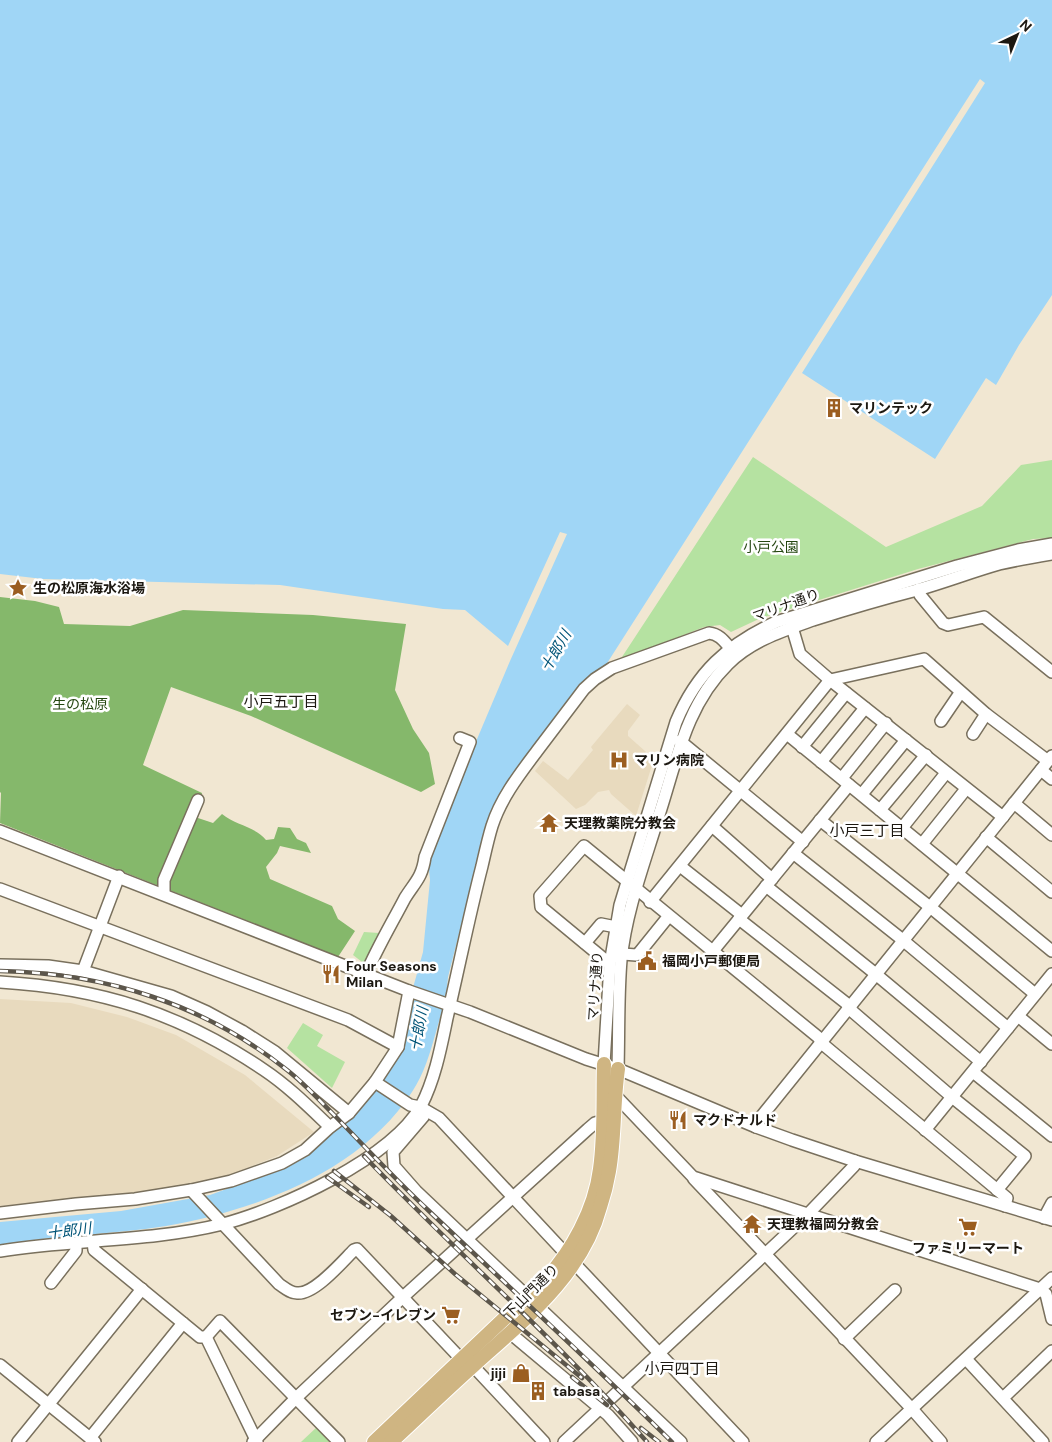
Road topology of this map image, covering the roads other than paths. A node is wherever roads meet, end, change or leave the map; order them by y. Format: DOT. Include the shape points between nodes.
graph roads {
  1 [pos="1052,544"];
  2 [pos="1052,554"];
  3 [pos="919,589"];
  4 [pos="792,627"];
  5 [pos="730,648"];
  6 [pos="1052,672"];
  7 [pos="830,680"];
  8 [pos="960,692"];
  9 [pos="846,693"];
  10 [pos="865,708"];
  11 [pos="986,714"];
  12 [pos="941,721"];
  13 [pos="886,723"];
  14 [pos="787,734"];
  15 [pos="972,734"];
  16 [pos="460,738"];
  17 [pos="906,740"];
  18 [pos="680,741"];
  19 [pos="802,747"];
  20 [pos="926,755"];
  21 [pos="1050,759"];
  22 [pos="821,762"];
  23 [pos="1041,770"];
  24 [pos="946,773"];
  25 [pos="1052,779"];
  26 [pos="846,781"];
  27 [pos="966,788"];
  28 [pos="740,792"];
  29 [pos="862,794"];
  30 [pos="198,800"];
  31 [pos="1014,803"];
  32 [pos="880,810"];
  33 [pos="1003,817"];
  34 [pos="820,820"];
  35 [pos="712,826"];
  36 [pos="902,828"];
  37 [pos="0,830"];
  38 [pos="1052,835"];
  39 [pos="986,837"];
  40 [pos="803,842"];
  41 [pos="922,844"];
  42 [pos="793,854"];
  43 [pos="680,866"];
  44 [pos="957,873"];
  45 [pos="119,876"];
  46 [pos="626,881"];
  47 [pos="769,883"];
  48 [pos="0,889"];
  49 [pos="636,890"];
  50 [pos="1052,892"];
  51 [pos="164,894"];
  52 [pos="650,902"];
  53 [pos="930,907"];
  54 [pos="668,917"];
  55 [pos="741,917"];
  56 [pos="100,925"];
  57 [pos="616,927"];
  58 [pos="903,941"];
  59 [pos="586,943"];
  60 [pos="1052,951"];
  61 [pos="712,952"];
  62 [pos="622,954"];
  63 [pos="610,964"];
  64 [pos="0,965"];
  65 [pos="83,971"];
  66 [pos="366,974"];
  67 [pos="876,974"];
  68 [pos="1052,974"];
  69 [pos="0,982"];
  70 [pos="409,991"];
  71 [pos="1035,994"];
  72 [pos="450,1006"];
  73 [pos="849,1008"];
  74 [pos="1018,1016"];
  75 [pos="1008,1028"];
  76 [pos="821,1042"];
  77 [pos="1052,1044"];
  78 [pos="398,1047"];
  79 [pos="980,1062"];
  80 [pos="611,1067"];
  81 [pos="973,1072"];
  82 [pos="378,1084"];
  83 [pos="614,1094"];
  84 [pos="952,1097"];
  85 [pos="419,1108"];
  86 [pos="350,1113"];
  87 [pos="602,1121"];
  88 [pos="330,1127"];
  89 [pos="756,1127"];
  90 [pos="926,1130"];
  91 [pos="1052,1136"];
  92 [pos="854,1161"];
  93 [pos="693,1177"];
  94 [pos="997,1190"];
  95 [pos="193,1191"];
  96 [pos="513,1197"];
  97 [pos="1052,1203"];
  98 [pos="1005,1206"];
  99 [pos="0,1213"];
  100 [pos="808,1214"];
  101 [pos="1048,1219"];
  102 [pos="221,1221"];
  103 [pos="467,1240"];
  104 [pos="93,1242"];
  105 [pos="76,1243"];
  106 [pos="0,1251"];
  107 [pos="765,1254"];
  108 [pos="570,1259"];
  109 [pos="1052,1278"];
  110 [pos="51,1284"];
  111 [pos="142,1289"];
  112 [pos="1040,1289"];
  113 [pos="895,1290"];
  114 [pos="528,1296"];
  115 [pos="403,1297"];
  116 [pos="539,1306"];
  117 [pos="1052,1319"];
  118 [pos="183,1323"];
  119 [pos="510,1333"];
  120 [pos="206,1337"];
  121 [pos="844,1339"];
  122 [pos="1052,1350"];
  123 [pos="659,1354"];
  124 [pos="966,1358"];
  125 [pos="467,1363"];
  126 [pos="0,1365"];
  127 [pos="624,1388"];
  128 [pos="297,1397"];
  129 [pos="1003,1398"];
  130 [pos="49,1404"];
  131 [pos="912,1409"];
  132 [pos="600,1410"];
  133 [pos="93,1440"];
  134 [pos="255,1441"];
  135 [pos="18,1442"];
  136 [pos="339,1442"];
  137 [pos="374,1442"];
  138 [pos="391,1442"];
  139 [pos="544,1442"];
  140 [pos="564,1442"];
  141 [pos="632,1442"];
  142 [pos="681,1442"];
  143 [pos="743,1442"];
  144 [pos="876,1442"];
  145 [pos="941,1442"];
  146 [pos="1043,1442"];
  1 -- 5 [label="street, マリナ通り" via="958,566 776,622 753,632"];
  2 -- 3 [label="street, マリナ通り" via="999,564"];
  3 -- 4 [label="street, マリナ通り"];
  3 -- 6 [label="street" via="920,595 943,623 948,625 984,617"];
  4 -- 7 [label="street" via="800,654"];
  4 -- 18 [label="street, マリナ通り" via="761,640 727,664 692,713"];
  5 -- 46 [label="street, マリナ通り" via="710,667 684,703"];
  5 -- 72 [label="street" via="721,638 709,633 612,668 584,689 516,779 492,826"];
  7 -- 8 [label="street" via="924,659"];
  7 -- 9 [label="street"];
  7 -- 14 [label="street"];
  8 -- 11 [label="street"];
  8 -- 12 [label="street"];
  9 -- 10 [label="street"];
  9 -- 19 [label="street"];
  10 -- 13 [label="street"];
  10 -- 22 [label="street"];
  11 -- 15 [label="street"];
  11 -- 21 [label="street"];
  13 -- 17 [label="street"];
  13 -- 26 [label="street"];
  14 -- 19 [label="street"];
  14 -- 28 [label="street"];
  16 -- 66 [label="street" via="470,742 425,857 423,871 375,952"];
  17 -- 20 [label="street"];
  17 -- 29 [label="street"];
  18 -- 28 [label="street"];
  18 -- 49 [label="street, マリナ通り"];
  19 -- 22 [label="street"];
  20 -- 24 [label="street"];
  20 -- 32 [label="street"];
  21 -- 23 [label="street"];
  22 -- 26 [label="street"];
  23 -- 25 [label="street"];
  23 -- 31 [label="street"];
  24 -- 27 [label="street"];
  24 -- 36 [label="street"];
  26 -- 29 [label="street"];
  26 -- 34 [label="street"];
  27 -- 33 [label="street"];
  27 -- 41 [label="street"];
  28 -- 35 [label="street"];
  28 -- 40 [label="street"];
  29 -- 32 [label="street"];
  30 -- 51 [label="street" via="164,880"];
  31 -- 33 [label="street"];
  31 -- 38 [label="street"];
  32 -- 36 [label="street"];
  33 -- 39 [label="street"];
  34 -- 40 [label="street"];
  34 -- 53 [label="street"];
  35 -- 43 [label="street"];
  35 -- 47 [label="street"];
  36 -- 41 [label="street"];
  37 -- 45 [label="street"];
  39 -- 44 [label="street"];
  39 -- 50 [label="street"];
  40 -- 42 [label="street"];
  41 -- 44 [label="street"];
  42 -- 47 [label="street"];
  42 -- 58 [label="street"];
  43 -- 52 [label="street"];
  43 -- 55 [label="street"];
  44 -- 53 [label="street"];
  44 -- 60 [label="street"];
  45 -- 51 [label="street"];
  45 -- 56 [label="street"];
  46 -- 49 [label="street"];
  46 -- 57 [label="street, マリナ通り"];
  46 -- 59 [label="street" via="584,846 540,896 541,907"];
  47 -- 55 [label="street"];
  47 -- 67 [label="street"];
  48 -- 56 [label="street"];
  49 -- 52 [label="street"];
  49 -- 62 [label="street, マリナ通り"];
  51 -- 66 [label="street"];
  52 -- 54 [label="street"];
  53 -- 58 [label="street"];
  53 -- 71 [label="street"];
  54 -- 61 [label="street"];
  54 -- 62 [label="street" via="639,953"];
  55 -- 61 [label="street"];
  55 -- 73 [label="street"];
  56 -- 65 [label="street"];
  56 -- 78 [label="street" via="348,1020"];
  57 -- 59 [label="street" via="601,924"];
  57 -- 63 [label="street, マリナ通り"];
  58 -- 67 [label="street"];
  58 -- 75 [label="street"];
  59 -- 63 [label="street"];
  61 -- 76 [label="street"];
  62 -- 80 [label="street, マリナ通り"];
  63 -- 80 [label="street, マリナ通り"];
  64 -- 65 [label="street"];
  65 -- 86 [label="street" via="171,996 207,1012 275,1052"];
  66 -- 70 [label="street"];
  67 -- 73 [label="street"];
  67 -- 79 [label="street"];
  68 -- 71 [label="street"];
  69 -- 88 [label="street" via="96,994 150,1010 202,1032 265,1070"];
  70 -- 72 [label="street"];
  70 -- 78 [label="street"];
  71 -- 74 [label="street"];
  72 -- 80 [label="street"];
  72 -- 85 [label="street" via="430,1086"];
  73 -- 76 [label="street"];
  73 -- 84 [label="street"];
  74 -- 75 [label="street"];
  74 -- 77 [label="street"];
  75 -- 79 [label="street"];
  76 -- 89 [label="street" via="760,1117"];
  76 -- 90 [label="street"];
  78 -- 82 [label="street"];
  79 -- 81 [label="street"];
  80 -- 83 [label="main road, 下山門通り"];
  80 -- 87 [label="main road, 下山門通り"];
  80 -- 89 [label="street"];
  81 -- 84 [label="street"];
  81 -- 91 [label="street"];
  82 -- 85 [label="street"];
  82 -- 86 [label="street"];
  83 -- 93 [label="street"];
  83 -- 108 [label="main road, 下山門通り" via="609,1171 600,1210 588,1238"];
  84 -- 90 [label="street"];
  84 -- 94 [label="street" via="1025,1156"];
  85 -- 96 [label="street" via="439,1118"];
  85 -- 102 [label="street" via="388,1142 357,1164 268,1210"];
  85 -- 103 [label="street" via="423,1117 393,1152 394,1166"];
  86 -- 88 [label="street"];
  87 -- 96 [label="street" via="595,1123"];
  87 -- 108 [label="main road, 下山門通り" via="596,1188"];
  88 -- 95 [label="street" via="305,1150 282,1163"];
  89 -- 92 [label="street"];
  90 -- 94 [label="street"];
  92 -- 98 [label="street"];
  92 -- 100 [label="street" via="854,1166"];
  93 -- 100 [label="street"];
  93 -- 107 [label="street"];
  94 -- 98 [label="street" via="1007,1198"];
  95 -- 99 [label="street"];
  95 -- 102 [label="street"];
  96 -- 103 [label="street"];
  96 -- 108 [label="street"];
  97 -- 101 [label="street"];
  98 -- 101 [label="street"];
  100 -- 107 [label="street"];
  100 -- 112 [label="street"];
  102 -- 104 [label="street" via="146,1238"];
  102 -- 115 [label="street" via="290,1292 301,1294 316,1287 357,1249"];
  103 -- 114 [label="street"];
  103 -- 115 [label="street"];
  104 -- 105 [label="street"];
  104 -- 111 [label="street" via="94,1250"];
  105 -- 106 [label="street"];
  105 -- 110 [label="street" via="76,1251"];
  107 -- 121 [label="street"];
  107 -- 123 [label="street"];
  108 -- 114 [label="main road, 下山門通り"];
  108 -- 116 [label="main road, 下山門通り" via="565,1276"];
  108 -- 123 [label="street"];
  109 -- 112 [label="street"];
  111 -- 118 [label="street"];
  111 -- 130 [label="street"];
  112 -- 117 [label="street" via="1046,1294"];
  112 -- 124 [label="street"];
  113 -- 121 [label="street"];
  114 -- 116 [label="street"];
  114 -- 125 [label="main road, 下山門通り"];
  115 -- 125 [label="street"];
  115 -- 128 [label="street"];
  116 -- 119 [label="main road, 下山門通り"];
  116 -- 127 [label="street"];
  118 -- 120 [label="street" via="200,1337"];
  118 -- 133 [label="street"];
  119 -- 125 [label="main road, 下山門通り"];
  119 -- 132 [label="street"];
  120 -- 128 [label="street" via="220,1321"];
  120 -- 134 [label="street"];
  121 -- 131 [label="street"];
  122 -- 129 [label="street"];
  123 -- 127 [label="street"];
  123 -- 143 [label="street"];
  124 -- 129 [label="street"];
  124 -- 131 [label="street"];
  125 -- 137 [label="main road, 下山門通り"];
  125 -- 138 [label="main road, 下山門通り"];
  125 -- 139 [label="street"];
  126 -- 130 [label="street"];
  127 -- 132 [label="street"];
  127 -- 142 [label="street"];
  128 -- 134 [label="street"];
  128 -- 136 [label="street"];
  129 -- 146 [label="street"];
  130 -- 133 [label="street"];
  130 -- 135 [label="street"];
  131 -- 144 [label="street"];
  131 -- 145 [label="street"];
  132 -- 140 [label="street"];
  132 -- 141 [label="street"];
}
